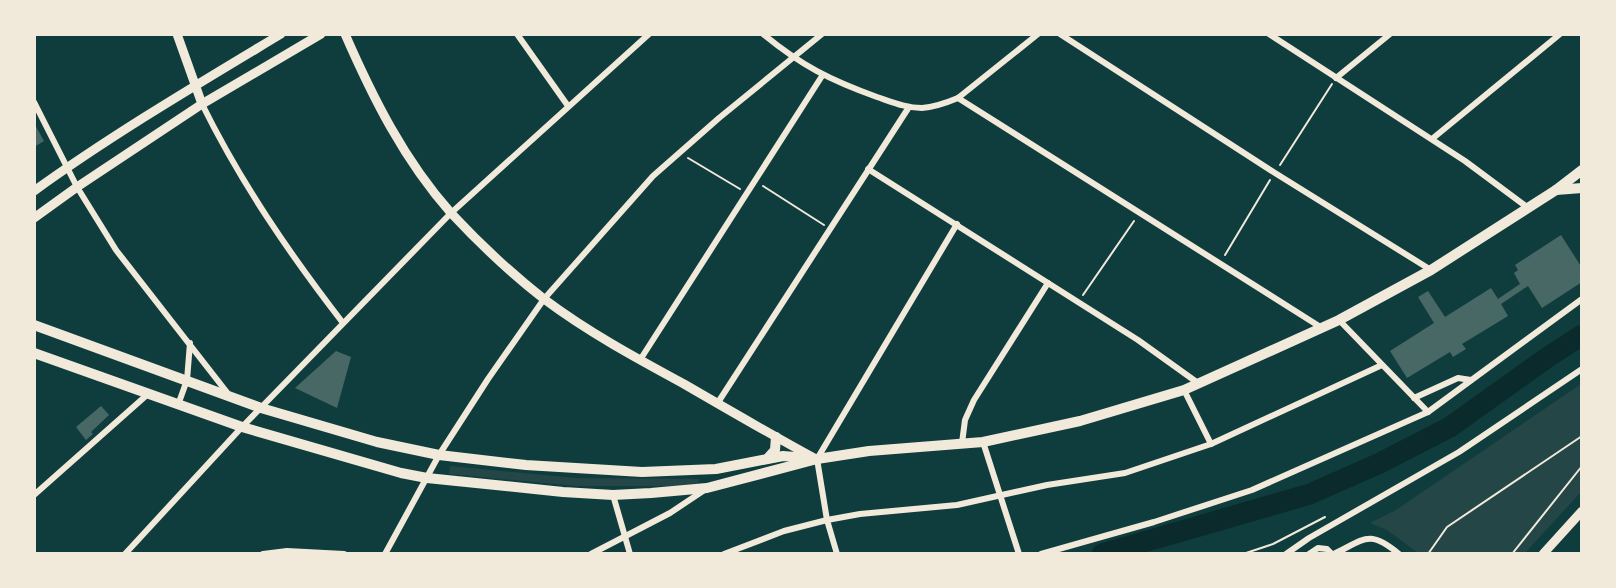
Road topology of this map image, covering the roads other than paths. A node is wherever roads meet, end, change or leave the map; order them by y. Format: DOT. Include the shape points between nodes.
graph roads {
  1 [pos="177,34"];
  2 [pos="281,34"];
  3 [pos="321,34"];
  4 [pos="345,34"];
  5 [pos="517,34"];
  6 [pos="649,34"];
  7 [pos="763,34"];
  8 [pos="822,34"];
  9 [pos="1038,34"];
  10 [pos="1060,34"];
  11 [pos="1269,34"];
  12 [pos="1390,34"];
  13 [pos="1560,34"];
  14 [pos="792,58"];
  15 [pos="822,76"];
  16 [pos="1336,78"];
  17 [pos="195,86"];
  18 [pos="958,98"];
  19 [pos="34,102"];
  20 [pos="202,104"];
  21 [pos="568,106"];
  22 [pos="909,107"];
  23 [pos="1432,139"];
  24 [pos="67,168"];
  25 [pos="868,169"];
  26 [pos="1581,170"];
  27 [pos="77,188"];
  28 [pos="1581,188"];
  29 [pos="1556,190"];
  30 [pos="34,191"];
  31 [pos="1527,207"];
  32 [pos="451,213"];
  33 [pos="34,218"];
  34 [pos="957,224"];
  35 [pos="1431,270"];
  36 [pos="1048,284"];
  37 [pos="544,299"];
  38 [pos="1581,299"];
  39 [pos="1339,320"];
  40 [pos="343,323"];
  41 [pos="34,325"];
  42 [pos="1322,328"];
  43 [pos="190,343"];
  44 [pos="34,353"];
  45 [pos="640,360"];
  46 [pos="1382,365"];
  47 [pos="1581,369"];
  48 [pos="187,380"];
  49 [pos="1471,380"];
  50 [pos="1198,384"];
  51 [pos="1184,390"];
  52 [pos="148,394"];
  53 [pos="231,397"];
  54 [pos="1414,398"];
  55 [pos="717,404"];
  56 [pos="178,405"];
  57 [pos="261,408"];
  58 [pos="1428,412"];
  59 [pos="242,427"];
  60 [pos="776,437"];
  61 [pos="984,442"];
  62 [pos="962,443"];
  63 [pos="1211,444"];
  64 [pos="439,455"];
  65 [pos="767,459"];
  66 [pos="817,459"];
  67 [pos="427,478"];
  68 [pos="707,488"];
  69 [pos="34,495"];
  70 [pos="613,495"];
  71 [pos="1002,496"];
  72 [pos="1581,511"];
  73 [pos="827,520"];
  74 [pos="625,537"];
  75 [pos="125,554"];
  76 [pos="263,554"];
  77 [pos="344,554"];
  78 [pos="385,554"];
  79 [pos="591,554"];
  80 [pos="630,554"];
  81 [pos="724,554"];
  82 [pos="837,554"];
  83 [pos="1019,554"];
  84 [pos="1041,554"];
  85 [pos="1286,554"];
  86 [pos="1309,554"];
  87 [pos="1333,554"];
  88 [pos="1398,554"];
  89 [pos="1543,554"];
  1 -- 17 [label="street"];
  2 -- 17 [label="street"];
  3 -- 20 [label="street"];
  4 -- 32 [label="street" via="389,128"];
  5 -- 21 [label="street"];
  6 -- 21 [label="street"];
  7 -- 14 [label="street"];
  8 -- 14 [label="street"];
  9 -- 18 [label="street"];
  10 -- 35 [label="street"];
  11 -- 16 [label="street"];
  12 -- 16 [label="street"];
  13 -- 23 [label="street"];
  14 -- 15 [label="street"];
  14 -- 37 [label="street" via="678,152"];
  15 -- 22 [label="street"];
  15 -- 45 [label="street"];
  16 -- 23 [label="street"];
  17 -- 20 [label="street"];
  17 -- 24 [label="street"];
  18 -- 22 [label="street" via="934,106"];
  18 -- 42 [label="street"];
  19 -- 24 [label="street"];
  20 -- 27 [label="street"];
  20 -- 40 [label="street" via="271,226"];
  21 -- 32 [label="street"];
  22 -- 25 [label="street"];
  23 -- 31 [label="street"];
  24 -- 27 [label="street"];
  24 -- 30 [label="street"];
  25 -- 34 [label="street"];
  25 -- 55 [label="street"];
  26 -- 29 [label="main road"];
  27 -- 33 [label="street"];
  27 -- 43 [label="street" via="116,250"];
  28 -- 29 [label="main road"];
  29 -- 31 [label="main road"];
  31 -- 35 [label="main road"];
  32 -- 37 [label="street"];
  32 -- 40 [label="street"];
  34 -- 36 [label="street"];
  34 -- 66 [label="street"];
  35 -- 39 [label="main road"];
  36 -- 50 [label="street" via="1138,340"];
  36 -- 62 [label="street" via="974,400"];
  37 -- 45 [label="street"];
  37 -- 64 [label="street"];
  38 -- 49 [label="street"];
  39 -- 42 [label="main road"];
  39 -- 46 [label="street"];
  40 -- 57 [label="street"];
  41 -- 48 [label="main road"];
  42 -- 50 [label="main road"];
  43 -- 48 [label="street"];
  43 -- 53 [label="street"];
  44 -- 52 [label="main road"];
  45 -- 55 [label="street"];
  46 -- 54 [label="street"];
  46 -- 63 [label="street"];
  47 -- 85 [label="street" via="1459,452"];
  48 -- 53 [label="main road"];
  48 -- 56 [label="street"];
  49 -- 54 [label="street" via="1458,378"];
  49 -- 58 [label="street"];
  50 -- 51 [label="main road"];
  51 -- 61 [label="main road" via="1080,421"];
  51 -- 63 [label="street"];
  52 -- 56 [label="main road"];
  52 -- 69 [label="street"];
  53 -- 57 [label="main road"];
  54 -- 58 [label="street"];
  55 -- 60 [label="street"];
  56 -- 59 [label="main road"];
  57 -- 59 [label="street"];
  57 -- 64 [label="main road" via="377,442"];
  58 -- 84 [label="street" via="1252,490"];
  59 -- 67 [label="main road"];
  59 -- 75 [label="street"];
  60 -- 65 [label="main road" via="775,450"];
  60 -- 66 [label="street"];
  61 -- 62 [label="main road"];
  61 -- 71 [label="street"];
  62 -- 66 [label="main road"];
  63 -- 71 [label="street" via="1125,473"];
  64 -- 65 [label="main road" via="642,472 716,469"];
  64 -- 67 [label="street"];
  65 -- 66 [label="main road"];
  66 -- 68 [label="main road"];
  66 -- 73 [label="street"];
  67 -- 70 [label="main road"];
  67 -- 78 [label="street"];
  68 -- 70 [label="main road"];
  68 -- 74 [label="street"];
  70 -- 74 [label="street"];
  71 -- 73 [label="street"];
  71 -- 83 [label="street"];
  72 -- 89 [label="street"];
  73 -- 81 [label="street" via="784,531"];
  73 -- 82 [label="street"];
  74 -- 79 [label="street"];
  74 -- 80 [label="street"];
  76 -- 77 [label="street"];
  86 -- 87 [label="street" via="1318,548"];
  87 -- 88 [label="street" via="1369,537 1379,539"];
}
